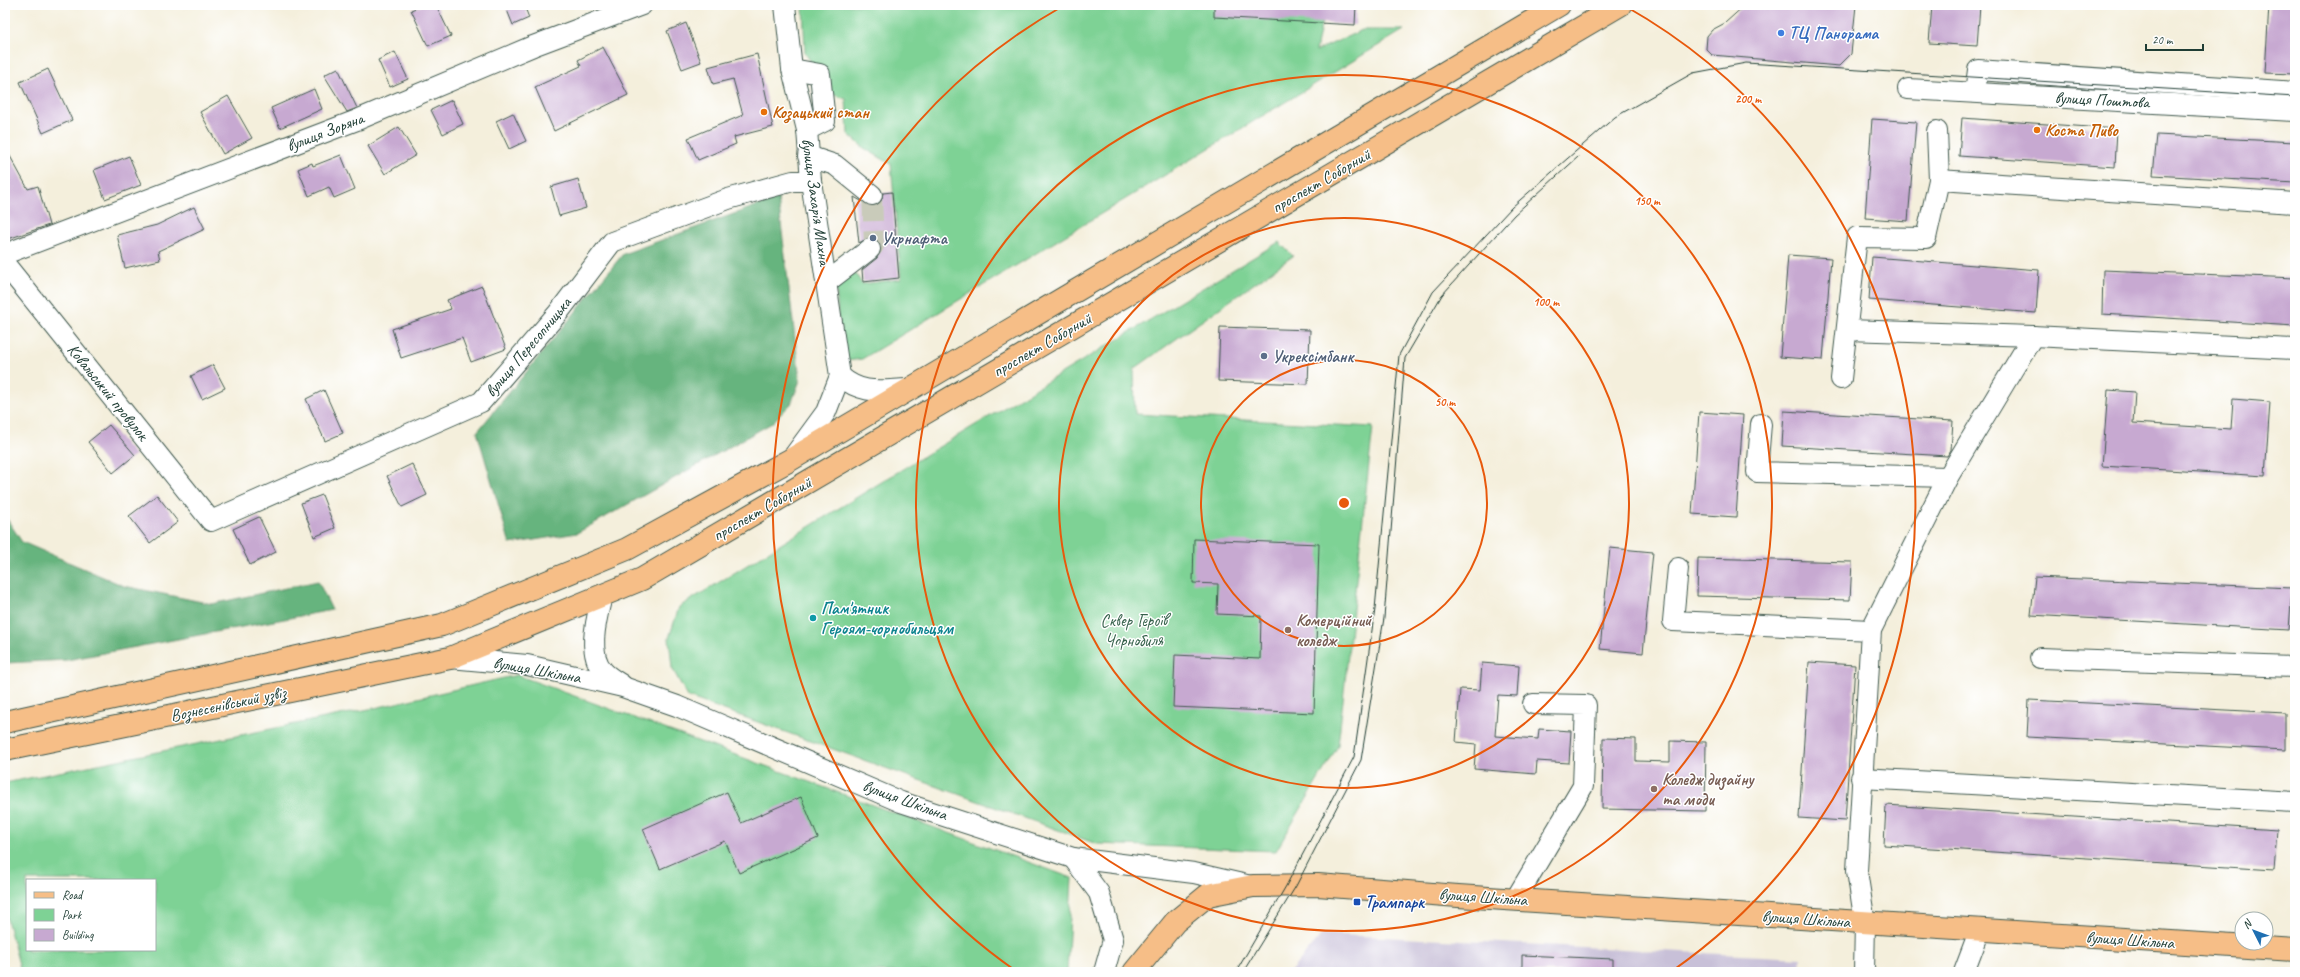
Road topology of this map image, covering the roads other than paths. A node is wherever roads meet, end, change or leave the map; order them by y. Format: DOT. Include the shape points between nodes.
graph roads {
  1 [pos="642,5"];
  2 [pos="785,5"];
  3 [pos="1559,5"];
  4 [pos="1620,5"];
  5 [pos="792,69"];
  6 [pos="1908,89"];
  7 [pos="1975,92"];
  8 [pos="2295,92"];
  9 [pos="2295,111"];
  10 [pos="807,130"];
  11 [pos="1937,130"];
  12 [pos="808,156"];
  13 [pos="1939,180"];
  14 [pos="811,181"];
  15 [pos="872,195"];
  16 [pos="2295,203"];
  17 [pos="870,249"];
  18 [pos="5,254"];
  19 [pos="5,264"];
  20 [pos="827,282"];
  21 [pos="1847,330"];
  22 [pos="2033,336"];
  23 [pos="2295,350"];
  24 [pos="840,376"];
  25 [pos="1841,379"];
  26 [pos="907,389"];
  27 [pos="1760,424"];
  28 [pos="790,460"];
  29 [pos="1948,477"];
  30 [pos="211,521"];
  31 [pos="1678,568"];
  32 [pos="602,596"];
  33 [pos="442,625"];
  34 [pos="1871,630"];
  35 [pos="450,658"];
  36 [pos="2040,658"];
  37 [pos="2295,667"];
  38 [pos="623,687"];
  39 [pos="1533,704"];
  40 [pos="5,722"];
  41 [pos="5,750"];
  42 [pos="1861,778"];
  43 [pos="2295,802"];
  44 [pos="1073,858"];
  45 [pos="1253,886"];
  46 [pos="1515,900"];
  47 [pos="1865,923"];
  48 [pos="1980,930"];
  49 [pos="2295,950"];
  50 [pos="1865,970"];
  51 [pos="1104,972"];
  52 [pos="1134,972"];
  53 [pos="1964,972"];
  1 -- 18 [label="street, вулиця Зоряна" via="533,46 357,120"];
  2 -- 5 [label="street, вулиця Захарія Махна"];
  3 -- 26 [label="main road, проспект Соборний"];
  4 -- 32 [label="main road, проспект Соборний" via="642,579"];
  5 -- 10 [label="street, вулиця Захарія Махна"];
  5 -- 10 [label="street" via="820,74 825,121"];
  6 -- 7 [label="street, вулиця Поштова"];
  7 -- 8 [label="street, вулиця Поштова" via="1978,70"];
  7 -- 9 [label="street, вулиця Поштова"];
  10 -- 12 [label="street, вулиця Захарія Махна"];
  11 -- 13 [label="street"];
  12 -- 14 [label="street, вулиця Захарія Махна"];
  12 -- 15 [label="street" via="835,164"];
  13 -- 16 [label="street"];
  13 -- 21 [label="street" via="1926,238 1858,237"];
  14 -- 20 [label="street, вулиця Захарія Махна"];
  14 -- 30 [label="street, вулиця Пересопницька" via="793,180 728,199 612,242 558,313 481,402"];
  17 -- 20 [label="street"];
  19 -- 30 [label="street, Ковальський провулок"];
  20 -- 24 [label="street, вулиця Захарія Махна"];
  21 -- 22 [label="street"];
  21 -- 25 [label="street"];
  22 -- 23 [label="street"];
  22 -- 29 [label="street"];
  24 -- 26 [label="street" via="857,388 873,391"];
  24 -- 28 [label="street" via="826,412"];
  26 -- 28 [label="main road, проспект Соборний"];
  27 -- 29 [label="street" via="1757,472"];
  28 -- 33 [label="main road, проспект Соборний" via="627,549"];
  29 -- 34 [label="street"];
  31 -- 34 [label="street" via="1673,621"];
  32 -- 35 [label="main road, проспект Соборний"];
  32 -- 38 [label="street, вулиця Шкільна" via="594,628 595,651 603,671"];
  33 -- 40 [label="main road, Вознесенівський узвіз"];
  34 -- 42 [label="street"];
  35 -- 38 [label="street, вулиця Шкільна" via="527,665"];
  35 -- 41 [label="main road, Вознесенівський узвіз"];
  36 -- 37 [label="street"];
  38 -- 44 [label="street, вулиця Шкільна" via="677,706 901,802"];
  39 -- 46 [label="street" via="1586,705 1583,786"];
  42 -- 43 [label="street"];
  42 -- 47 [label="street" via="1857,871"];
  44 -- 45 [label="street, вулиця Шкільна" via="1194,873"];
  44 -- 51 [label="street" via="1099,892 1113,940"];
  45 -- 46 [label="main road, вулиця Шкільна" via="1318,885"];
  45 -- 52 [label="main road, вулиця Шкільна" via="1208,895 1175,922"];
  46 -- 47 [label="main road, вулиця Шкільна"];
  47 -- 48 [label="main road, вулиця Шкільна"];
  47 -- 50 [label="street"];
  48 -- 49 [label="main road, вулиця Шкільна"];
  48 -- 53 [label="street"];
}
